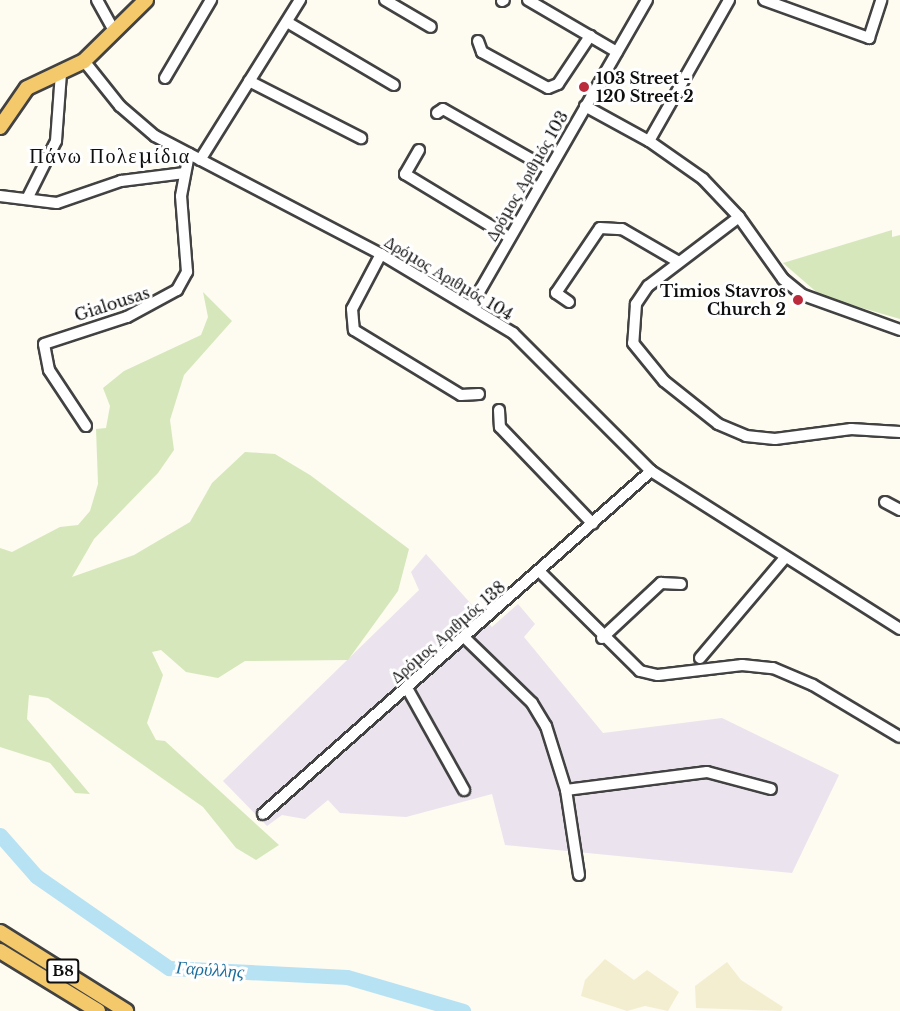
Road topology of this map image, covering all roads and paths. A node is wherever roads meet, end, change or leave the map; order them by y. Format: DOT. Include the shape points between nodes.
graph roads {
  1 [pos="97,0"];
  2 [pos="146,0"];
  3 [pos="211,0"];
  4 [pos="300,0"];
  5 [pos="385,0"];
  6 [pos="528,0"];
  7 [pos="647,0"];
  8 [pos="729,0"];
  9 [pos="764,0"];
  10 [pos="881,0"];
  11 [pos="287,22"];
  12 [pos="431,27"];
  13 [pos="113,29"];
  14 [pos="590,36"];
  15 [pos="478,41"];
  16 [pos="618,52"];
  17 [pos="84,62"];
  18 [pos="61,73"];
  19 [pos="165,78"];
  20 [pos="249,81"];
  21 [pos="394,85"];
  22 [pos="585,106"];
  23 [pos="437,113"];
  24 [pos="0,127"];
  25 [pos="361,138"];
  26 [pos="649,141"];
  27 [pos="418,150"];
  28 [pos="189,154"];
  29 [pos="200,160"];
  30 [pos="548,168"];
  31 [pos="184,173"];
  32 [pos="0,196"];
  33 [pos="27,199"];
  34 [pos="739,217"];
  35 [pos="509,237"];
  36 [pos="381,254"];
  37 [pos="677,261"];
  38 [pos="569,302"];
  39 [pos="471,306"];
  40 [pos="900,330"];
  41 [pos="479,394"];
  42 [pos="499,410"];
  43 [pos="86,426"];
  44 [pos="900,432"];
  45 [pos="651,471"];
  46 [pos="885,502"];
  47 [pos="900,510"];
  48 [pos="593,524"];
  49 [pos="784,559"];
  50 [pos="539,571"];
  51 [pos="681,584"];
  52 [pos="900,629"];
  53 [pos="602,638"];
  54 [pos="466,639"];
  55 [pos="700,658"];
  56 [pos="407,688"];
  57 [pos="900,736"];
  58 [pos="771,789"];
  59 [pos="464,790"];
  60 [pos="566,790"];
  61 [pos="263,814"];
  62 [pos="579,875"];
  63 [pos="0,932"];
  64 [pos="0,951"];
  65 [pos="98,1011"];
  66 [pos="126,1011"];
  1 -- 13 [label="street"];
  2 -- 13 [label="main road"];
  3 -- 19 [label="street"];
  4 -- 11 [label="street"];
  5 -- 12 [label="street"];
  6 -- 14 [label="street"];
  7 -- 16 [label="street, Δρόμος Αριθμός 103"];
  8 -- 26 [label="street"];
  9 -- 10 [label="street" via="868,38"];
  11 -- 20 [label="street"];
  11 -- 21 [label="street"];
  13 -- 17 [label="main road"];
  14 -- 15 [label="street" via="558,84 548,88 482,52"];
  14 -- 16 [label="street"];
  16 -- 22 [label="street, Δρόμος Αριθμός 103"];
  17 -- 18 [label="main road"];
  17 -- 28 [label="street, Δρόμος Αριθμός 104" via="136,121"];
  18 -- 24 [label="main road" via="27,88"];
  18 -- 33 [label="street" via="56,141"];
  20 -- 25 [label="street"];
  20 -- 29 [label="street"];
  22 -- 26 [label="street"];
  22 -- 30 [label="street, Δρόμος Αριθμός 103"];
  23 -- 30 [label="street" via="444,109"];
  26 -- 34 [label="street" via="703,179"];
  27 -- 35 [label="street" via="405,174"];
  28 -- 29 [label="street, Δρόμος Αριθμός 104"];
  28 -- 31 [label="street, Gialousas"];
  29 -- 36 [label="street, Δρόμος Αριθμός 104"];
  30 -- 35 [label="street, Δρόμος Αριθμός 103"];
  31 -- 33 [label="street" via="121,181 57,203"];
  31 -- 43 [label="street, Gialousas" via="187,272 177,290 127,317 44,344 49,370"];
  32 -- 33 [label="street"];
  34 -- 37 [label="street"];
  34 -- 40 [label="street" via="783,279 803,295"];
  35 -- 39 [label="street, Δρόμος Αριθμός 103"];
  36 -- 39 [label="street, Δρόμος Αριθμός 104"];
  36 -- 41 [label="street" via="352,309 354,330 461,395"];
  37 -- 38 [label="street" via="622,229 600,228 556,293"];
  37 -- 44 [label="street" via="636,304 633,342 664,381 718,424 746,436 775,439 851,429"];
  39 -- 45 [label="street, Δρόμος Αριθμός 104" via="555,369"];
  42 -- 48 [label="street" via="500,427"];
  45 -- 48 [label="street, Δρόμος Αριθμός 138"];
  45 -- 49 [label="street, Δρόμος Αριθμός 104"];
  46 -- 47 [label="street"];
  48 -- 50 [label="street, Δρόμος Αριθμός 138"];
  49 -- 52 [label="street, Δρόμος Αριθμός 104"];
  49 -- 55 [label="street"];
  50 -- 53 [label="street"];
  50 -- 54 [label="street, Δρόμος Αριθμός 138"];
  51 -- 53 [label="street" via="662,583"];
  53 -- 57 [label="street" via="640,670 658,675 742,665 773,668 813,685"];
  54 -- 56 [label="street, Δρόμος Αριθμός 138"];
  54 -- 60 [label="street" via="532,703 555,747"];
  56 -- 59 [label="street"];
  56 -- 61 [label="street, Δρόμος Αριθμός 138"];
  58 -- 60 [label="street" via="707,772"];
  60 -- 62 [label="street"];
  63 -- 66 [label="main road, B8"];
  64 -- 65 [label="main road, B8"];
}
